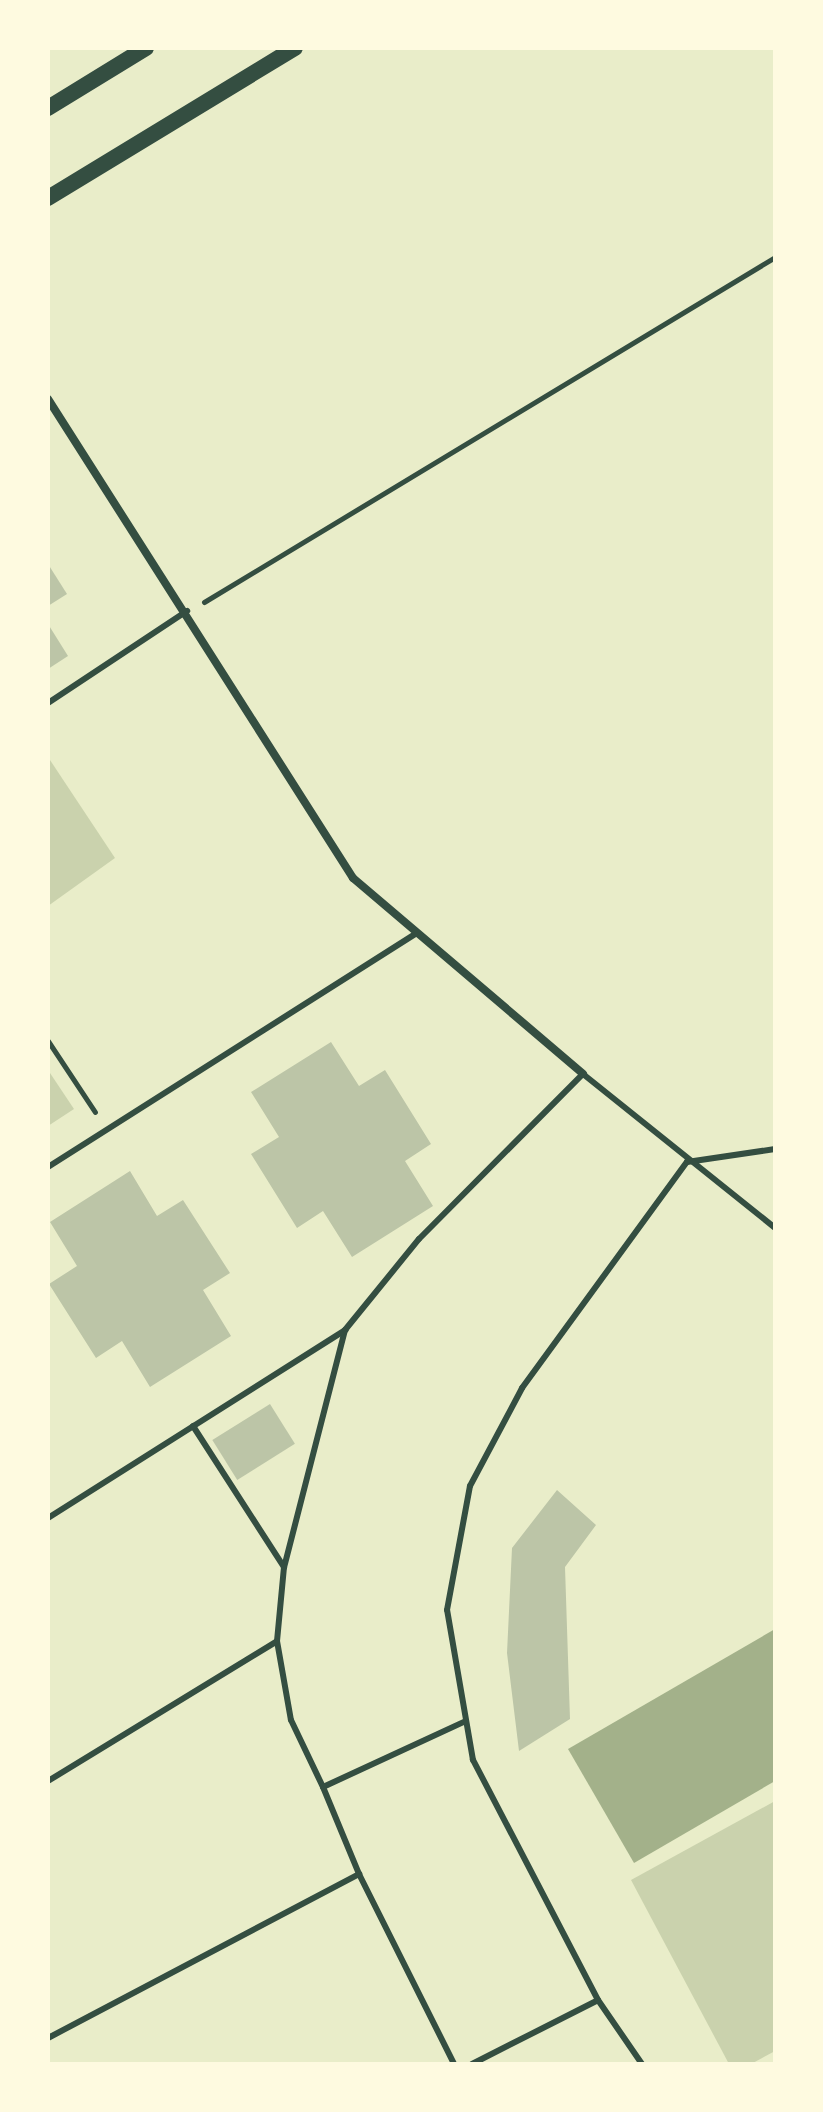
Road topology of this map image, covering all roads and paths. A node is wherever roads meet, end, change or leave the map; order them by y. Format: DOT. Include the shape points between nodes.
graph roads {
  1 [pos="146,48"];
  2 [pos="295,48"];
  3 [pos="269,55"];
  4 [pos="50,101"];
  5 [pos="48,198"];
  6 [pos="775,257"];
  7 [pos="48,399"];
  8 [pos="187,611"];
  9 [pos="48,703"];
  10 [pos="417,933"];
  11 [pos="48,1041"];
  12 [pos="583,1074"];
  13 [pos="107,1130"];
  14 [pos="775,1149"];
  15 [pos="687,1162"];
  16 [pos="48,1167"];
  17 [pos="775,1228"];
  18 [pos="345,1330"];
  19 [pos="193,1426"];
  20 [pos="48,1518"];
  21 [pos="284,1567"];
  22 [pos="277,1641"];
  23 [pos="466,1721"];
  24 [pos="48,1781"];
  25 [pos="323,1787"];
  26 [pos="359,1874"];
  27 [pos="598,2000"];
  28 [pos="48,2038"];
  29 [pos="454,2064"];
  30 [pos="472,2064"];
  31 [pos="642,2064"];
  1 -- 4 [label="main road"];
  2 -- 3 [label="main road"];
  3 -- 5 [label="main road"];
  6 -- 8 [label="path"];
  7 -- 8 [label="street"];
  8 -- 9 [label="lane"];
  8 -- 10 [label="street" via="353,878"];
  10 -- 12 [label="street"];
  10 -- 13 [label="lane"];
  11 -- 13 [label="path"];
  12 -- 15 [label="lane"];
  12 -- 18 [label="lane" via="419,1239"];
  13 -- 16 [label="lane"];
  14 -- 15 [label="lane"];
  15 -- 17 [label="lane"];
  15 -- 23 [label="lane" via="522,1388 470,1486 447,1610"];
  18 -- 19 [label="lane"];
  18 -- 21 [label="lane"];
  19 -- 20 [label="lane"];
  19 -- 21 [label="lane"];
  21 -- 22 [label="lane"];
  22 -- 24 [label="lane"];
  22 -- 25 [label="lane" via="291,1720"];
  23 -- 25 [label="lane"];
  23 -- 27 [label="lane" via="473,1760"];
  25 -- 26 [label="lane"];
  26 -- 28 [label="lane"];
  26 -- 29 [label="lane"];
  27 -- 30 [label="lane"];
  27 -- 31 [label="lane"];
}
